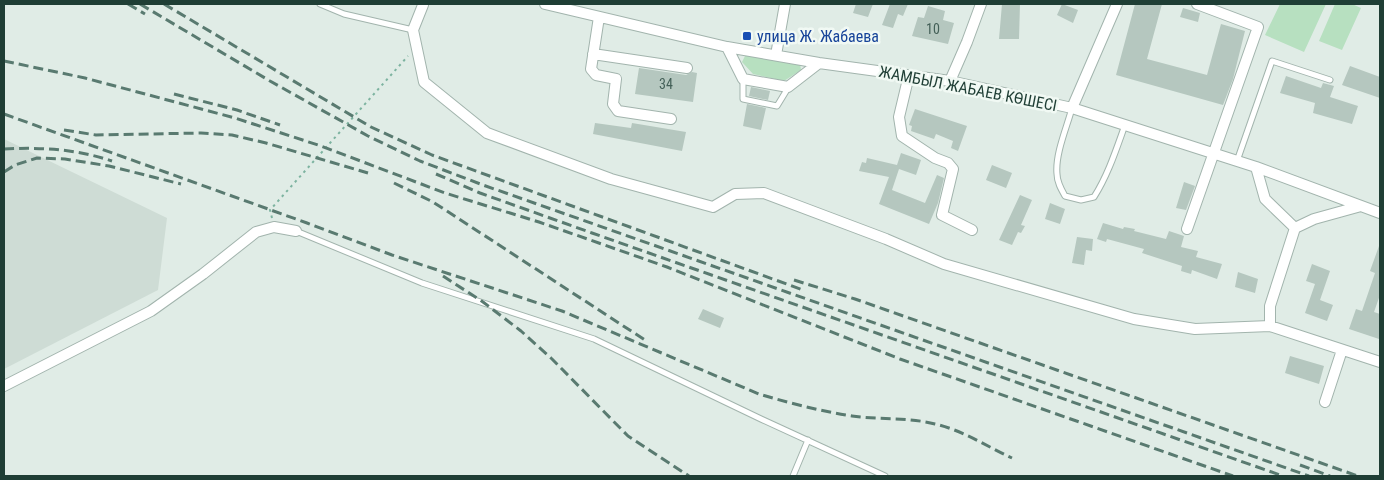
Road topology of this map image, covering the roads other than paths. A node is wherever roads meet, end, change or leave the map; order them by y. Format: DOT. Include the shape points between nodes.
graph roads {
  1 [pos="320,4"];
  2 [pos="426,4"];
  3 [pos="545,4"];
  4 [pos="785,4"];
  5 [pos="981,4"];
  6 [pos="1117,4"];
  7 [pos="1197,4"];
  8 [pos="599,17"];
  9 [pos="413,30"];
  10 [pos="727,47"];
  11 [pos="593,54"];
  12 [pos="776,55"];
  13 [pos="819,63"];
  14 [pos="687,68"];
  15 [pos="909,75"];
  16 [pos="744,79"];
  17 [pos="1330,80"];
  18 [pos="950,82"];
  19 [pos="788,87"];
  20 [pos="1072,108"];
  21 [pos="671,119"];
  22 [pos="1126,125"];
  23 [pos="1214,155"];
  24 [pos="1236,161"];
  25 [pos="1256,168"];
  26 [pos="1362,206"];
  27 [pos="1380,213"];
  28 [pos="1295,228"];
  29 [pos="1187,229"];
  30 [pos="972,230"];
  31 [pos="296,231"];
  32 [pos="1270,326"];
  33 [pos="1342,350"];
  34 [pos="1380,362"];
  35 [pos="4,386"];
  36 [pos="1325,402"];
  37 [pos="808,440"];
  38 [pos="793,476"];
  39 [pos="885,476"];
  1 -- 9 [label="lane" via="344,14"];
  2 -- 9 [label="street"];
  3 -- 8 [label="street, ЖАМБЫЛ ЖАБАЕВ КӨШЕСІ"];
  4 -- 12 [label="street"];
  5 -- 18 [label="street"];
  6 -- 20 [label="street"];
  7 -- 23 [label="street" via="1258,27"];
  8 -- 10 [label="street, ЖАМБЫЛ ЖАБАЕВ КӨШЕСІ"];
  8 -- 11 [label="street"];
  9 -- 32 [label="street" via="424,82 487,133 611,179 713,207 735,194 764,193 944,264 1134,319 1195,329"];
  10 -- 12 [label="street, ЖАМБЫЛ ЖАБАЕВ КӨШЕСІ"];
  10 -- 16 [label="street"];
  11 -- 14 [label="street"];
  11 -- 21 [label="street" via="591,69 596,76 616,79 613,104 618,111"];
  12 -- 13 [label="street, ЖАМБЫЛ ЖАБАЕВ КӨШЕСІ"];
  13 -- 15 [label="street, ЖАМБЫЛ ЖАБАЕВ КӨШЕСІ"];
  13 -- 19 [label="street"];
  15 -- 18 [label="street, ЖАМБЫЛ ЖАБАЕВ КӨШЕСІ"];
  15 -- 30 [label="street" via="899,117 902,136 934,158 948,163 953,170 942,214"];
  16 -- 19 [label="street"];
  16 -- 19 [label="lane" via="743,100 777,106"];
  17 -- 24 [label="lane" via="1272,61"];
  18 -- 20 [label="street, ЖАМБЫЛ ЖАБАЕВ КӨШЕСІ"];
  20 -- 22 [label="street, ЖАМБЫЛ ЖАБАЕВ КӨШЕСІ"];
  20 -- 22 [label="lane" via="1057,173 1065,196 1081,200 1094,197"];
  22 -- 23 [label="street, ЖАМБЫЛ ЖАБАЕВ КӨШЕСІ"];
  23 -- 24 [label="street, ЖАМБЫЛ ЖАБАЕВ КӨШЕСІ"];
  23 -- 29 [label="street"];
  24 -- 25 [label="street, ЖАМБЫЛ ЖАБАЕВ КӨШЕСІ"];
  25 -- 26 [label="street, ЖАМБЫЛ ЖАБАЕВ КӨШЕСІ"];
  25 -- 28 [label="street" via="1265,199"];
  26 -- 27 [label="street, ЖАМБЫЛ ЖАБАЕВ КӨШЕСІ"];
  26 -- 28 [label="street" via="1314,218"];
  28 -- 32 [label="street" via="1270,306"];
  31 -- 35 [label="street" via="274,227 256,232 151,312"];
  31 -- 37 [label="lane" via="422,283 594,339"];
  32 -- 33 [label="street"];
  33 -- 34 [label="street"];
  33 -- 36 [label="street"];
  37 -- 38 [label="lane"];
  37 -- 39 [label="lane"];
}
